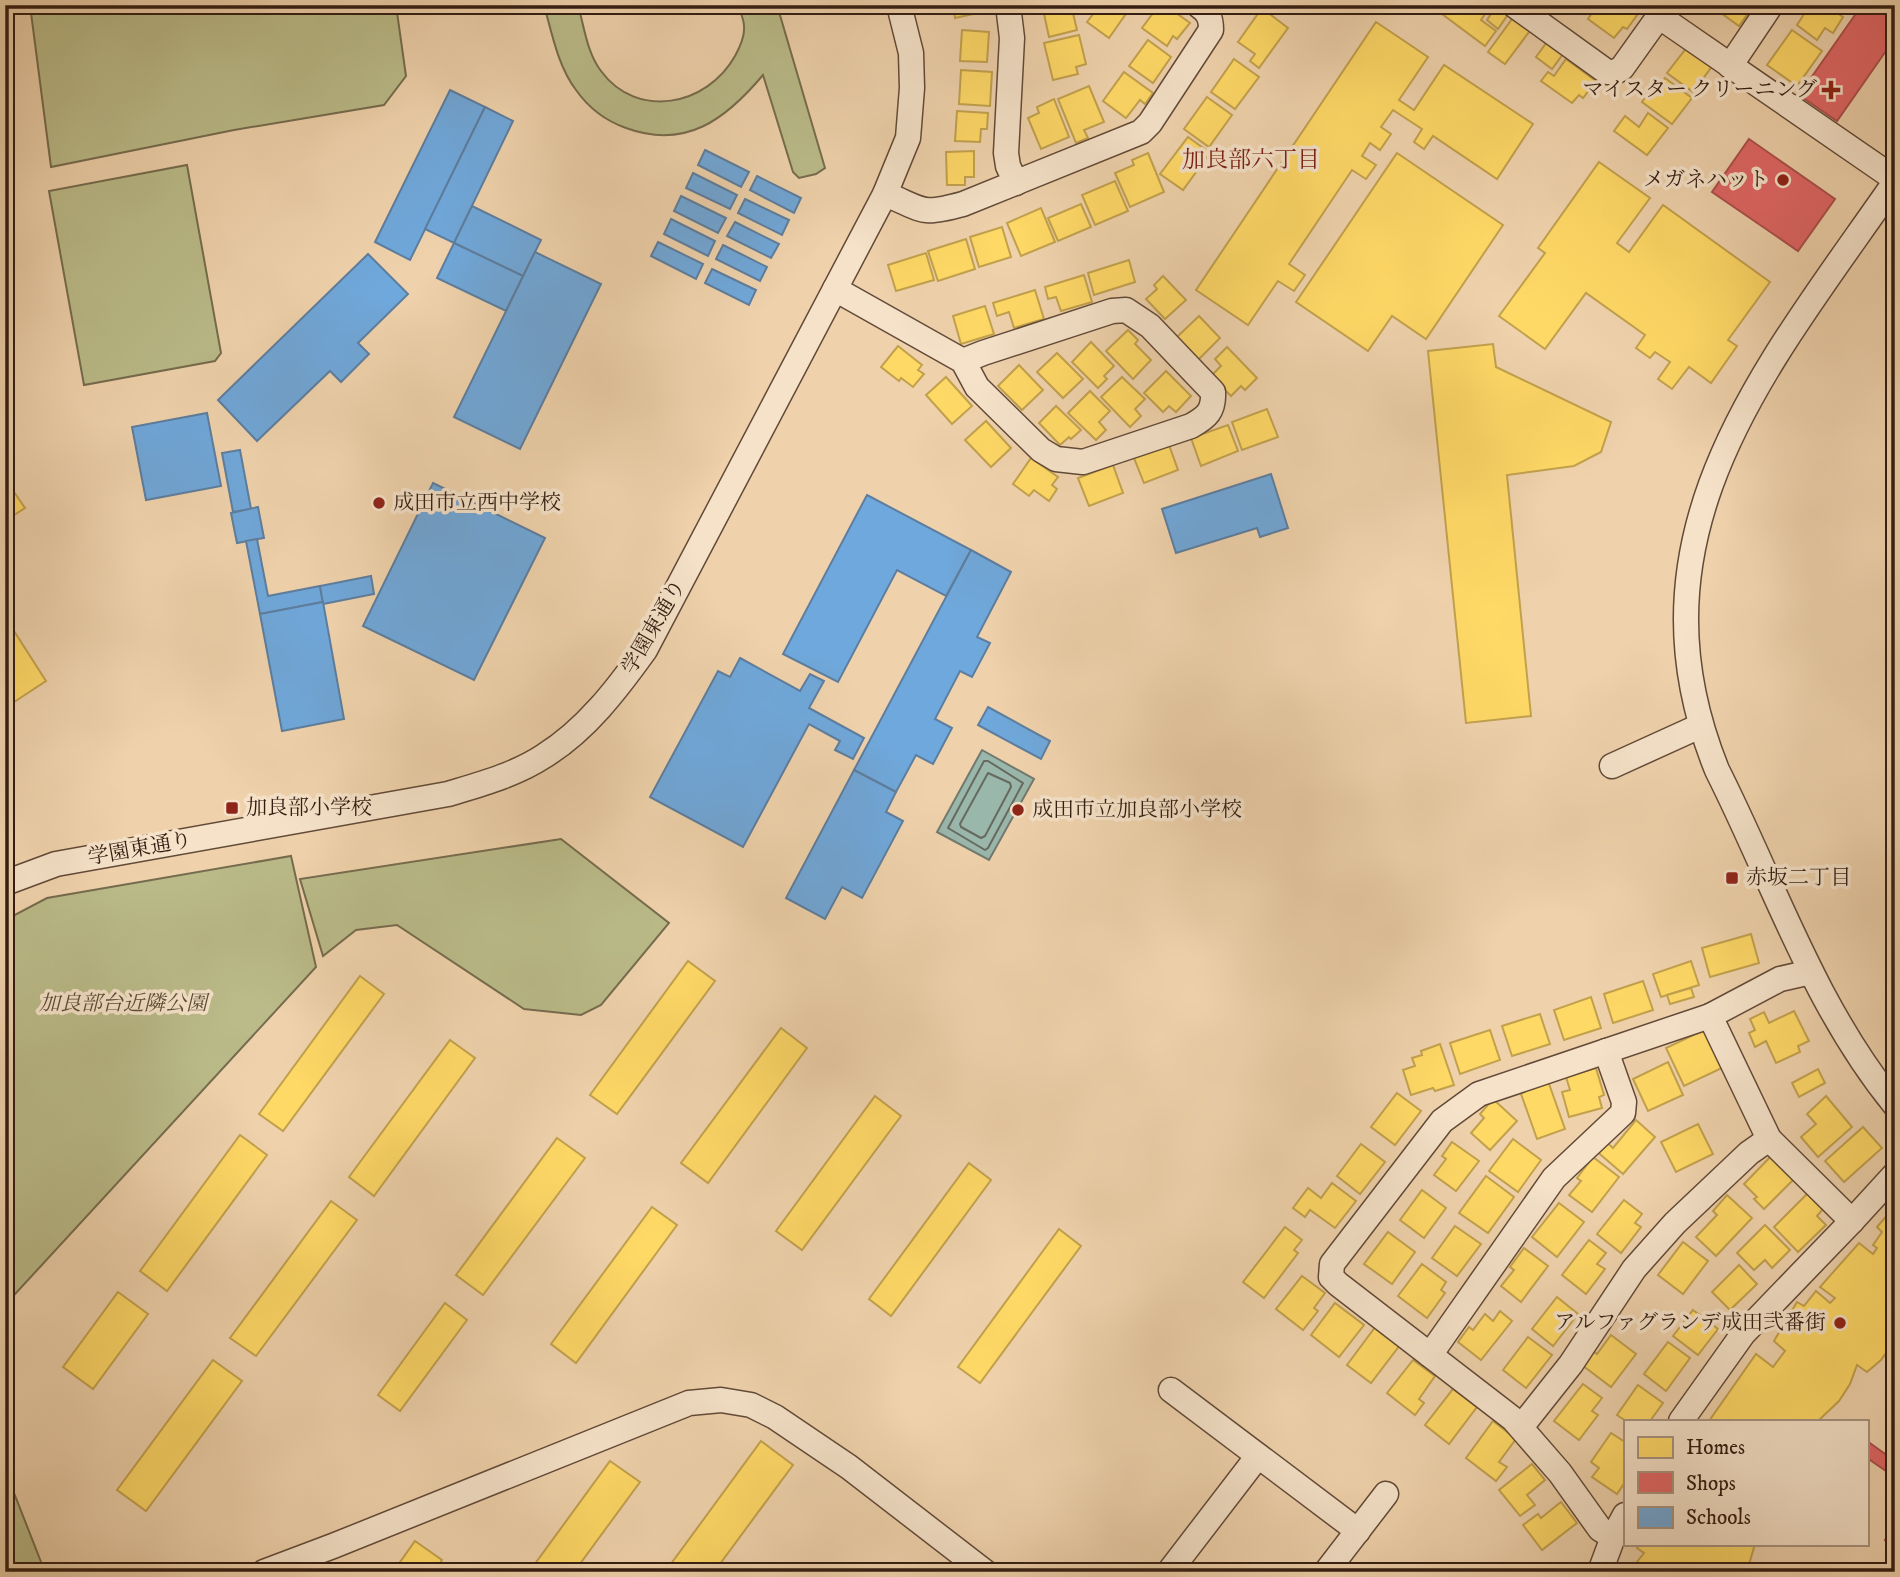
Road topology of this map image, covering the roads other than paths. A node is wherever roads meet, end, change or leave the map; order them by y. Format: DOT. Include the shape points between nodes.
graph roads {
  1 [pos="899,5"];
  2 [pos="1008,5"];
  3 [pos="1198,5"];
  4 [pos="1514,5"];
  5 [pos="1770,5"];
  6 [pos="1663,11"];
  7 [pos="1730,66"];
  8 [pos="1895,181"];
  9 [pos="1016,183"];
  10 [pos="885,194"];
  11 [pos="835,289"];
  12 [pos="963,361"];
  13 [pos="1700,726"];
  14 [pos="1612,766"];
  15 [pos="5,883"];
  16 [pos="1811,972"];
  17 [pos="1710,1016"];
  18 [pos="1606,1051"];
  19 [pos="1895,1105"];
  20 [pos="1769,1139"];
  21 [pos="1895,1174"];
  22 [pos="1852,1221"];
  23 [pos="1430,1355"];
  24 [pos="1171,1390"];
  25 [pos="1682,1420"];
  26 [pos="1521,1427"];
  27 [pos="1258,1456"];
  28 [pos="1386,1494"];
  29 [pos="1624,1517"];
  30 [pos="1358,1531"];
  31 [pos="1614,1537"];
  32 [pos="264,1572"];
  33 [pos="985,1572"];
  34 [pos="1169,1572"];
  35 [pos="1326,1572"];
  36 [pos="1600,1572"];
  1 -- 10 [label="street, 学園東通り" via="911,53 910,113 908,138"];
  2 -- 9 [label="street" via="1012,38 1006,153"];
  3 -- 9 [label="street" via="1207,11 1211,30 1141,132"];
  4 -- 6 [label="street" via="1607,72 1622,68"];
  5 -- 7 [label="street"];
  6 -- 7 [label="street"];
  7 -- 8 [label="street"];
  8 -- 13 [label="street" via="1800,318 1740,415 1718,462 1693,544 1685,608 1686,657"];
  9 -- 10 [label="street" via="932,212"];
  10 -- 11 [label="street, 学園東通り"];
  11 -- 12 [label="street"];
  11 -- 15 [label="street, 学園東通り" via="645,650 617,690 545,756 509,775 448,794 56,864"];
  12 -- 12 [label="street" via="1126,310 1150,326 1213,392 1214,403 1206,417 1191,426 1083,463 1067,462 1041,450 977,387"];
  13 -- 14 [label="street"];
  13 -- 16 [label="street"];
  16 -- 17 [label="street" via="1780,979"];
  16 -- 19 [label="street" via="1844,1034"];
  17 -- 18 [label="street"];
  17 -- 20 [label="street"];
  18 -- 23 [label="street" via="1624,1102 1623,1113 1554,1178"];
  18 -- 23 [label="street" via="1479,1094 1456,1110 1442,1121 1332,1264 1331,1277 1338,1284"];
  20 -- 22 [label="street"];
  20 -- 26 [label="street" via="1675,1223 1634,1269 1571,1364"];
  21 -- 22 [label="street"];
  22 -- 25 [label="street" via="1743,1334"];
  23 -- 26 [label="street"];
  24 -- 27 [label="street"];
  26 -- 31 [label="street" via="1600,1529"];
  27 -- 30 [label="street"];
  27 -- 34 [label="street"];
  28 -- 30 [label="street"];
  29 -- 31 [label="street"];
  30 -- 35 [label="street"];
  31 -- 36 [label="street"];
  32 -- 33 [label="street" via="689,1403 721,1400 751,1405 785,1423"];
}
